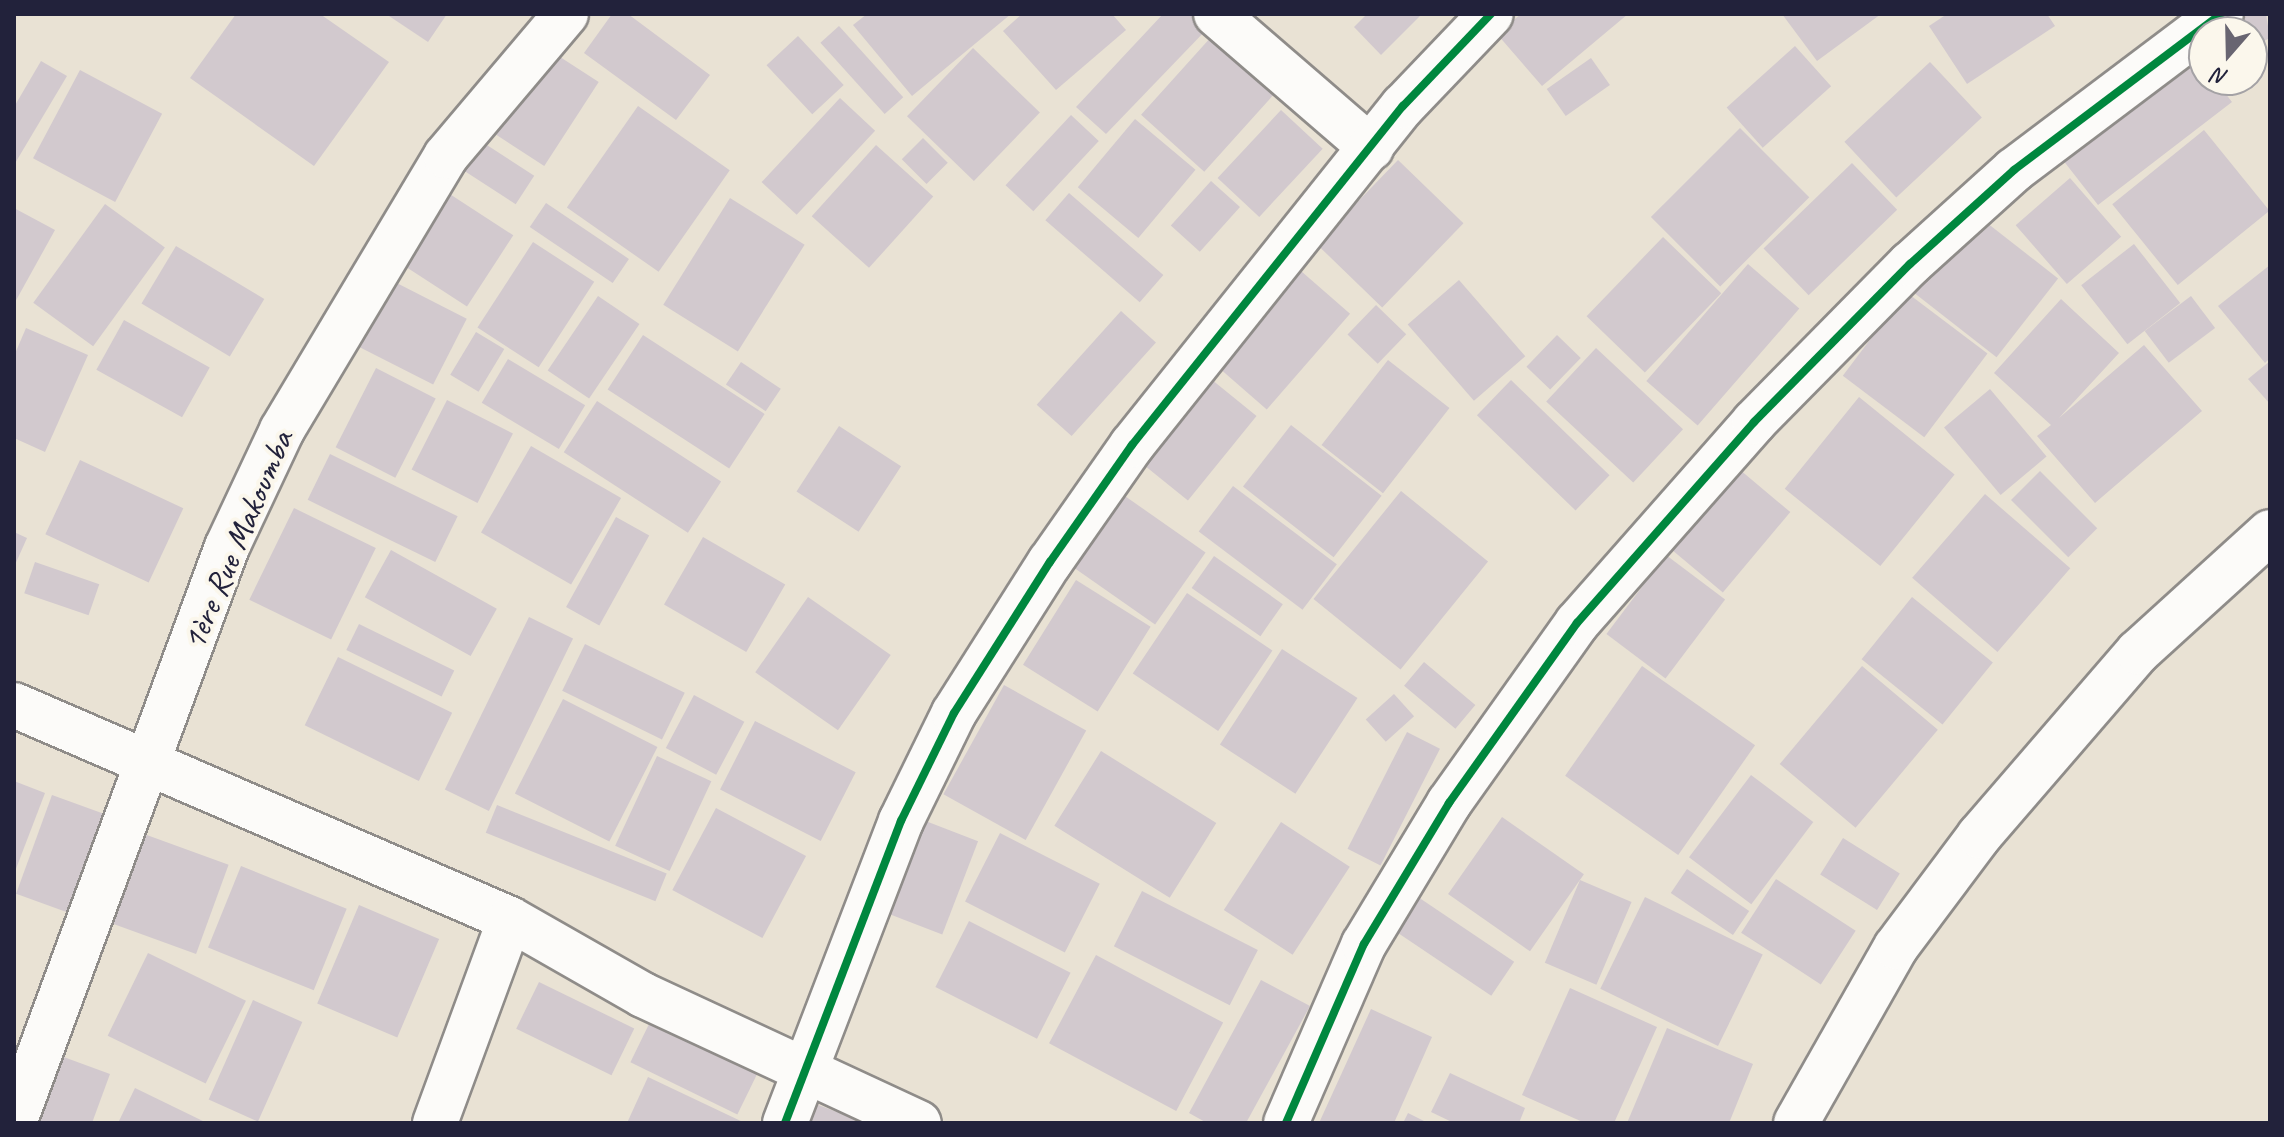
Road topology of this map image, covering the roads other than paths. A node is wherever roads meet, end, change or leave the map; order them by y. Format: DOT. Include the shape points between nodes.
graph roads {
  1 [pos="566,14"];
  2 [pos="1216,14"];
  3 [pos="1491,14"];
  4 [pos="2221,14"];
  5 [pos="1371,148"];
  6 [pos="2270,532"];
  7 [pos="14,705"];
  8 [pos="153,760"];
  9 [pos="510,919"];
  10 [pos="803,1069"];
  11 [pos="14,1123"];
  12 [pos="435,1123"];
  13 [pos="785,1123"];
  14 [pos="919,1123"];
  15 [pos="1286,1123"];
  16 [pos="1796,1123"];
  1 -- 8 [label="street, 1ère Rue Makoumba" via="446,156 282,430 227,547"];
  2 -- 5 [label="street"];
  3 -- 5 [label="street"];
  4 -- 15 [label="street" via="2014,170 1910,264 1754,422 1577,623 1449,803 1364,944"];
  5 -- 10 [label="street" via="1132,445 954,713 901,821"];
  6 -- 16 [label="street" via="2138,652 1979,836 1896,947"];
  7 -- 8 [label="street"];
  8 -- 9 [label="street"];
  8 -- 11 [label="street, 1ère Rue Makoumba"];
  9 -- 10 [label="street" via="643,995"];
  9 -- 12 [label="street"];
  10 -- 13 [label="street"];
  10 -- 14 [label="street"];
}
